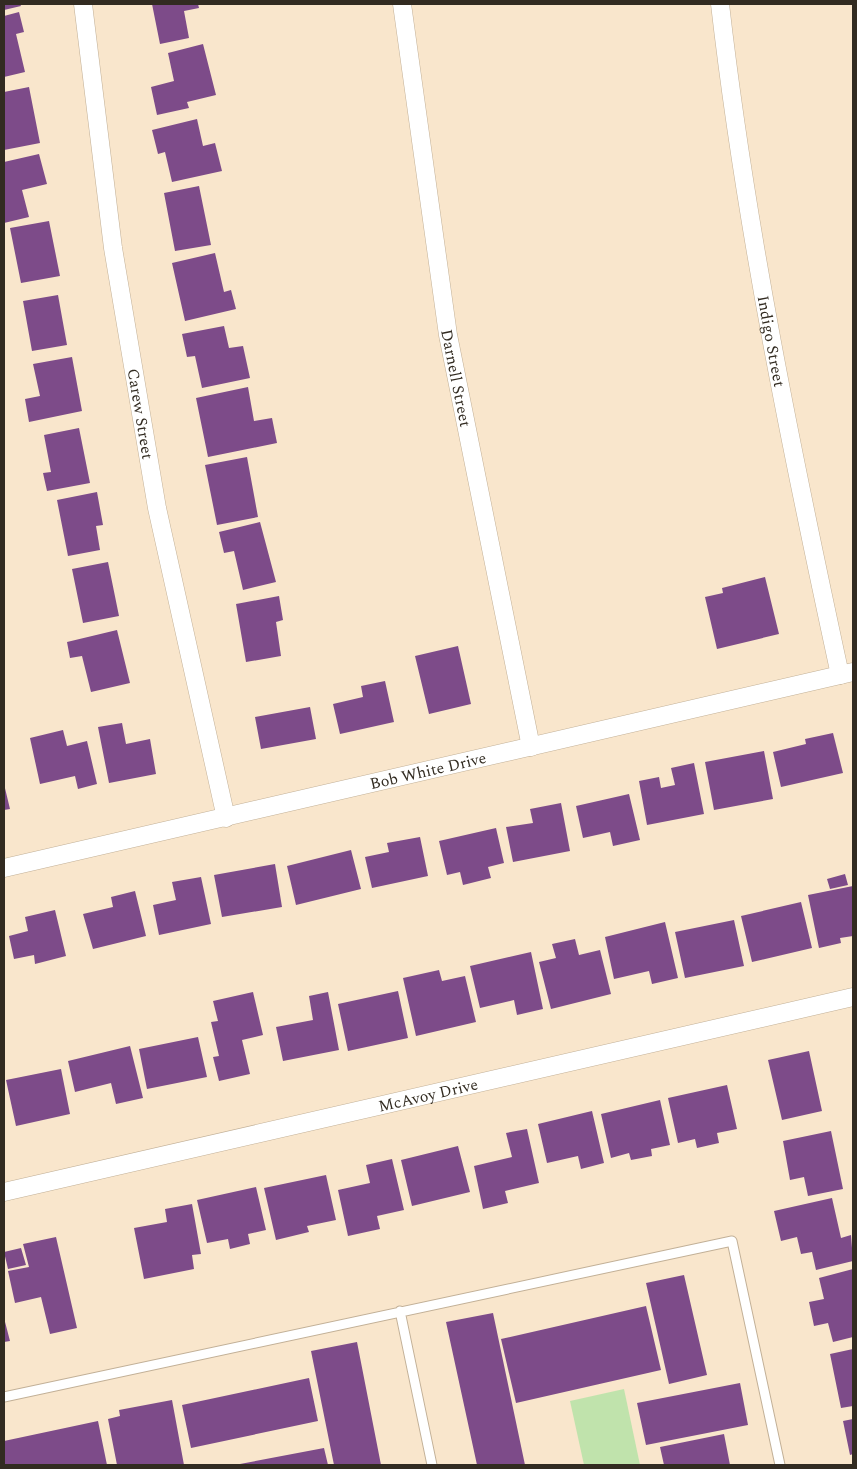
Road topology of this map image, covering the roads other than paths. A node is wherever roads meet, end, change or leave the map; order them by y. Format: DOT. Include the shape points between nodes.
graph roads {
  1 [pos="83,4"];
  2 [pos="402,4"];
  3 [pos="720,4"];
  4 [pos="847,674"];
  5 [pos="531,747"];
  6 [pos="226,818"];
  7 [pos="4,868"];
  8 [pos="853,997"];
  9 [pos="4,1192"];
  10 [pos="400,1311"];
  11 [pos="4,1397"];
  12 [pos="432,1465"];
  13 [pos="780,1465"];
  1 -- 6 [label="street, Carew Street" via="113,248 157,508"];
  2 -- 5 [label="street, Darnell Street" via="448,335"];
  3 -- 4 [label="street, Indigo Street" via="766,318 794,464"];
  4 -- 5 [label="street, Bob White Drive"];
  5 -- 6 [label="street, Bob White Drive"];
  6 -- 7 [label="street, Bob White Drive"];
  8 -- 9 [label="street, McAvoy Drive"];
  10 -- 11 [label="lane"];
  10 -- 12 [label="lane"];
  10 -- 13 [label="lane" via="732,1241"];
}
